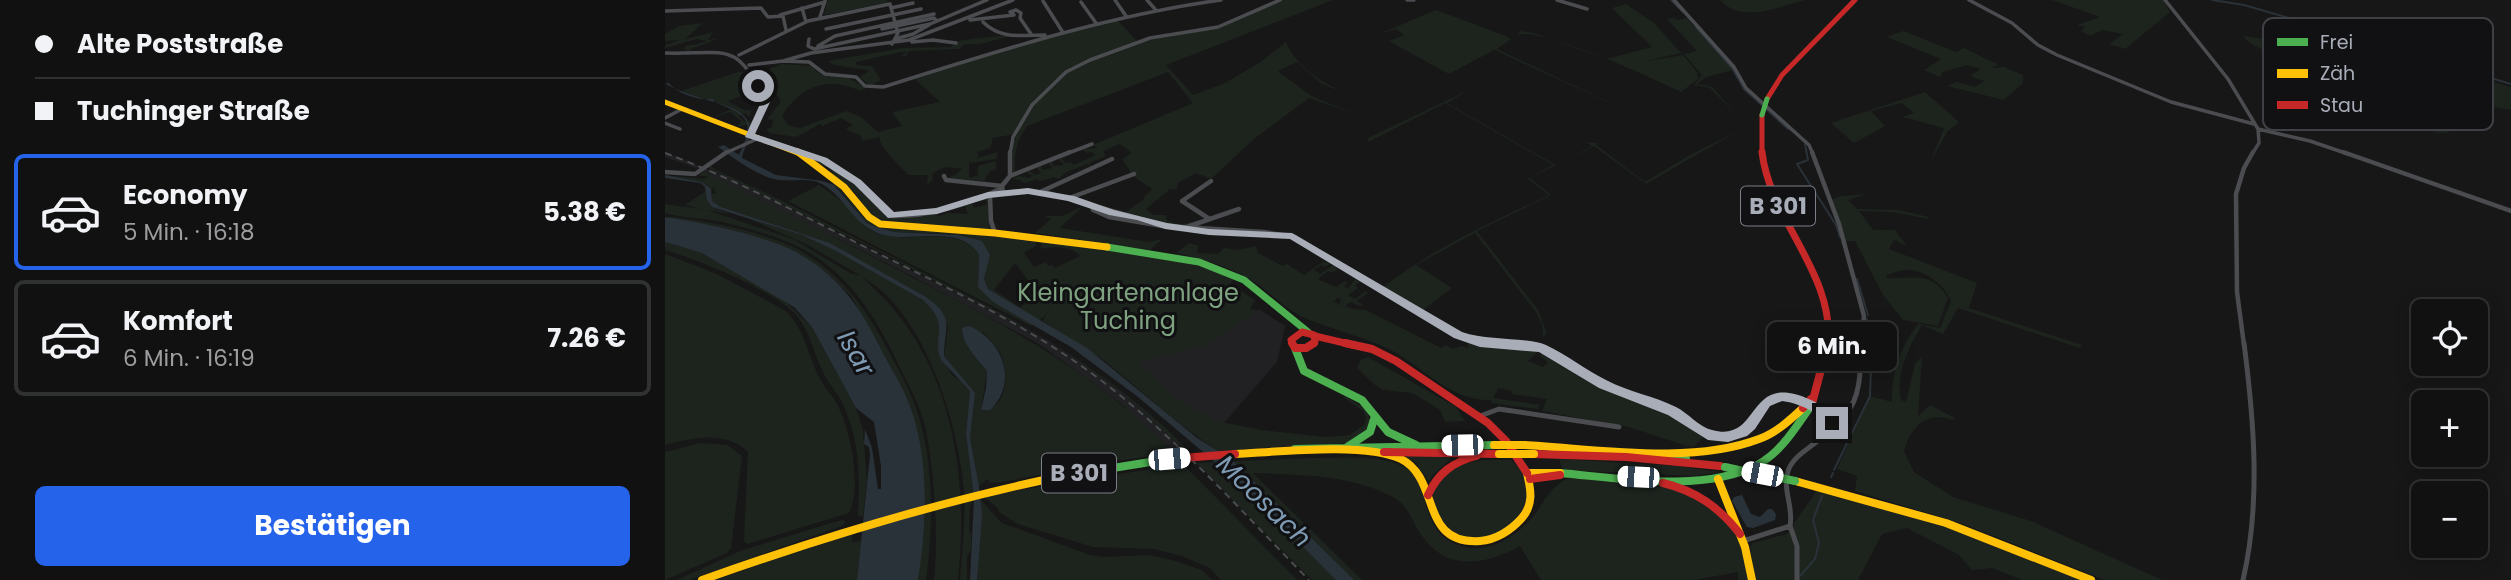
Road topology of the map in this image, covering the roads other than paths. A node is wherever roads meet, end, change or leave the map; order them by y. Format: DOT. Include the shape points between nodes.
graph roads {
  1 [pos="1013,0"];
  2 [pos="1115,0"];
  3 [pos="1147,0"];
  4 [pos="1221,0"];
  5 [pos="1280,0"];
  6 [pos="1407,0"];
  7 [pos="1414,0"];
  8 [pos="1557,0"];
  9 [pos="1674,0"];
  10 [pos="1855,0"];
  11 [pos="1969,0"];
  12 [pos="2165,0"];
  13 [pos="825,1"];
  14 [pos="912,1"];
  15 [pos="984,1"];
  16 [pos="1044,1"];
  17 [pos="741,2"];
  18 [pos="1081,2"];
  19 [pos="891,6"];
  20 [pos="802,8"];
  21 [pos="737,9"];
  22 [pos="1155,9"];
  23 [pos="1587,9"];
  24 [pos="665,11"];
  25 [pos="934,13"];
  26 [pos="780,15"];
  27 [pos="894,15"];
  28 [pos="1126,16"];
  29 [pos="820,17"];
  30 [pos="963,20"];
  31 [pos="937,21"];
  32 [pos="806,22"];
  33 [pos="983,22"];
  34 [pos="1096,23"];
  35 [pos="896,24"];
  36 [pos="930,24"];
  37 [pos="826,29"];
  38 [pos="786,30"];
  39 [pos="898,32"];
  40 [pos="1062,32"];
  41 [pos="1031,34"];
  42 [pos="927,35"];
  43 [pos="1049,35"];
  44 [pos="809,39"];
  45 [pos="933,40"];
  46 [pos="893,41"];
  47 [pos="899,43"];
  48 [pos="956,43"];
  49 [pos="813,51"];
  50 [pos="665,53"];
  51 [pos="739,55"];
  52 [pos="783,61"];
  53 [pos="749,65"];
  54 [pos="665,103"];
  55 [pos="682,110"];
  56 [pos="665,118"];
  57 [pos="665,123"];
  58 [pos="2257,126"];
  59 [pos="2263,128"];
  60 [pos="680,129"];
  61 [pos="2271,130"];
  62 [pos="749,138"];
  63 [pos="1092,144"];
  64 [pos="797,152"];
  65 [pos="1112,159"];
  66 [pos="665,172"];
  67 [pos="1134,174"];
  68 [pos="944,176"];
  69 [pos="1010,176"];
  70 [pos="1211,181"];
  71 [pos="1002,189"];
  72 [pos="1040,192"];
  73 [pos="989,195"];
  74 [pos="1070,198"];
  75 [pos="1239,209"];
  76 [pos="1093,210"];
  77 [pos="2511,211"];
  78 [pos="1208,218"];
  79 [pos="1163,225"];
  80 [pos="1183,228"];
  81 [pos="995,233"];
  82 [pos="1292,321"];
  83 [pos="1297,334"];
  84 [pos="1310,340"];
  85 [pos="1295,348"];
  86 [pos="1299,363"];
  87 [pos="1805,409"];
  88 [pos="1375,414"];
  89 [pos="1480,416"];
  90 [pos="1831,419"];
  91 [pos="1619,427"];
  92 [pos="1419,446"];
  93 [pos="1347,447"];
  94 [pos="1372,452"];
  95 [pos="1640,452"];
  96 [pos="1488,453"];
  97 [pos="1235,454"];
  98 [pos="1723,467"];
  99 [pos="1569,474"];
  100 [pos="1528,477"];
  101 [pos="1638,477"];
  102 [pos="1548,478"];
  103 [pos="1718,479"];
  104 [pos="1533,493"];
  105 [pos="1428,496"];
  106 [pos="1790,526"];
  107 [pos="1742,537"];
  108 [pos="702,580"];
  109 [pos="1752,580"];
  110 [pos="1797,580"];
  111 [pos="2091,580"];
  112 [pos="2243,580"];
  1 -- 30 [label="street"];
  2 -- 28 [label="street"];
  3 -- 22 [label="street"];
  4 -- 22 [label="street"];
  5 -- 69 [label="street" via="1218,27 1153,37 1070,69 1038,99 1013,137"];
  6 -- 7 [label="street"];
  8 -- 23 [label="street"];
  9 -- 90 [label="street" via="1734,67 1746,89 1809,145 1839,224 1863,311 1862,361 1846,413"];
  10 -- 87 [label="main road, B 301, bridge" via="1782,75 1762,115 1759,141 1764,172 1824,299 1829,338 1825,368"];
  11 -- 58 [label="street" via="2057,55 2171,102"];
  12 -- 58 [label="street" via="2228,79"];
  13 -- 20 [label="street"];
  13 -- 29 [label="street"];
  14 -- 19 [label="street"];
  14 -- 27 [label="street" via="921,9"];
  15 -- 31 [label="street"];
  16 -- 40 [label="street"];
  17 -- 21 [label="street"];
  18 -- 34 [label="street"];
  19 -- 27 [label="street"];
  19 -- 29 [label="street"];
  20 -- 26 [label="street"];
  20 -- 32 [label="street"];
  21 -- 24 [label="street"];
  21 -- 26 [label="street" via="761,8 767,17"];
  22 -- 28 [label="street"];
  25 -- 35 [label="street"];
  26 -- 38 [label="street"];
  27 -- 35 [label="street"];
  27 -- 37 [label="street"];
  28 -- 34 [label="street"];
  29 -- 32 [label="street"];
  30 -- 33 [label="street"];
  30 -- 42 [label="street"];
  31 -- 35 [label="street"];
  31 -- 36 [label="street"];
  32 -- 38 [label="street"];
  33 -- 41 [label="street" via="1003,37"];
  33 -- 41 [label="street" via="1014,15 1010,12 1016,10"];
  34 -- 40 [label="street"];
  35 -- 39 [label="street"];
  35 -- 49 [label="street" via="827,41"];
  36 -- 39 [label="street"];
  36 -- 46 [label="street"];
  38 -- 51 [label="street"];
  39 -- 46 [label="street"];
  39 -- 49 [label="street"];
  40 -- 43 [label="street"];
  41 -- 43 [label="street"];
  42 -- 45 [label="street"];
  42 -- 47 [label="street"];
  43 -- 52 [label="street" via="879,88 864,86 856,77 825,74 809,62"];
  44 -- 49 [label="street"];
  45 -- 47 [label="street"];
  45 -- 48 [label="street"];
  46 -- 47 [label="street"];
  46 -- 49 [label="street"];
  49 -- 52 [label="street"];
  50 -- 51 [label="street"];
  51 -- 53 [label="street"];
  52 -- 53 [label="street"];
  53 -- 62 [label="street" via="765,101"];
  54 -- 55 [label="main road"];
  55 -- 56 [label="street"];
  55 -- 62 [label="main road"];
  57 -- 60 [label="street"];
  58 -- 59 [label="street"];
  58 -- 112 [label="street" via="2259,143 2243,168 2235,194 2237,292 2255,466"];
  61 -- 77 [label="street"];
  62 -- 64 [label="main road"];
  62 -- 66 [label="street" via="692,174"];
  63 -- 69 [label="street"];
  64 -- 73 [label="street" via="817,156 855,180 891,216 940,210"];
  64 -- 81 [label="main road" via="849,191 872,219 885,225"];
  65 -- 72 [label="street"];
  67 -- 74 [label="street"];
  68 -- 71 [label="street"];
  69 -- 71 [label="street"];
  70 -- 78 [label="street" via="1182,201"];
  71 -- 72 [label="street"];
  71 -- 73 [label="street"];
  72 -- 74 [label="street"];
  73 -- 81 [label="street"];
  74 -- 79 [label="street"];
  75 -- 78 [label="street"];
  76 -- 79 [label="street"];
  78 -- 80 [label="street"];
  79 -- 80 [label="street"];
  80 -- 90 [label="street" via="1292,236 1468,339 1541,348 1603,384 1672,411 1704,433 1722,437 1742,433 1766,403 1781,396 1794,398"];
  81 -- 82 [label="main road" via="1199,262 1244,280"];
  82 -- 83 [label="main road"];
  82 -- 84 [label="main road"];
  83 -- 84 [label="main road"];
  83 -- 85 [label="main road" via="1291,342"];
  84 -- 85 [label="main road"];
  84 -- 86 [label="main road"];
  84 -- 89 [label="main road" via="1340,342 1384,355"];
  85 -- 86 [label="main road"];
  86 -- 88 [label="main road, B 301" via="1310,375 1362,400"];
  87 -- 95 [label="main road, B 301" via="1748,444 1701,452"];
  87 -- 103 [label="main road, B 301" via="1783,444 1756,467"];
  88 -- 92 [label="main road, B 301" via="1394,436"];
  88 -- 93 [label="main road" via="1371,430"];
  89 -- 91 [label="street" via="1500,409"];
  89 -- 100 [label="main road" via="1502,436"];
  90 -- 106 [label="street" via="1828,432 1789,470"];
  92 -- 93 [label="main road, B 301"];
  92 -- 95 [label="main road, B 301, bridge" via="1524,445"];
  93 -- 97 [label="main road, B 301"];
  94 -- 96 [label="main road, B 301"];
  94 -- 97 [label="main road, B 301"];
  94 -- 105 [label="main road, B 301" via="1413,466 1422,476"];
  95 -- 98 [label="main road, B 301"];
  96 -- 98 [label="main road, B 301, bridge" via="1626,457"];
  96 -- 105 [label="main road, B 301" via="1464,458 1441,471"];
  97 -- 108 [label="main road, B 301, bridge" via="1169,459 990,489 847,529"];
  98 -- 111 [label="main road, bridge" via="1923,515"];
  99 -- 100 [label="main road, B 301"];
  99 -- 101 [label="main road, B 301"];
  99 -- 102 [label="main road, B 301"];
  100 -- 102 [label="main road, B 301"];
  100 -- 104 [label="main road"];
  101 -- 103 [label="main road, B 301"];
  101 -- 107 [label="main road" via="1680,486 1704,497 1725,514"];
  102 -- 104 [label="main road, B 301"];
  103 -- 107 [label="main road"];
  104 -- 105 [label="main road, B 301" via="1529,508 1515,526 1479,542 1443,530 1432,516"];
  106 -- 107 [label="street"];
  106 -- 110 [label="street" via="1797,546"];
  107 -- 109 [label="main road"];
}
